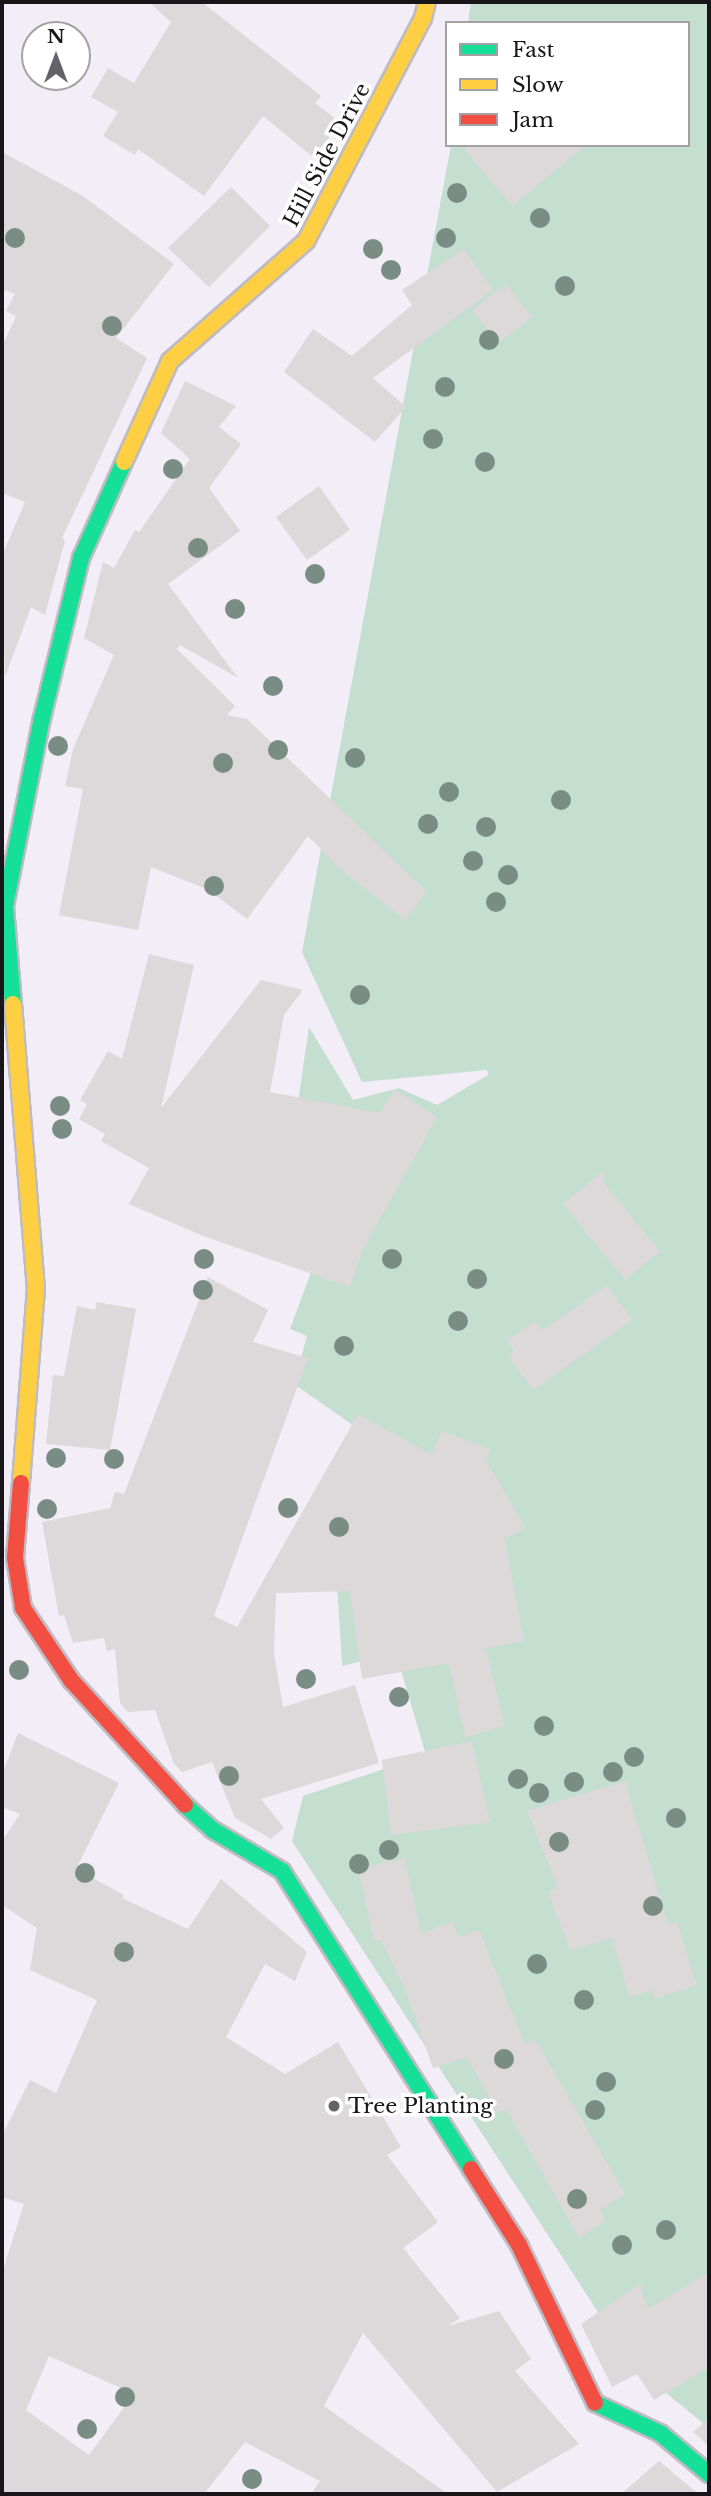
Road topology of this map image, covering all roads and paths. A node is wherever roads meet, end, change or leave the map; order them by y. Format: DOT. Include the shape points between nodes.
graph roads {
  1 [pos="427,2"];
  2 [pos="709,2474"];
  1 -- 2 [label="street, Hill Side Drive" via="423,18 306,241 170,361 81,558 42,718 5,906 36,1288 15,1558 23,1608 71,1680 159,1781 213,1830 282,1871 519,2245 596,2405 660,2433"];
}
